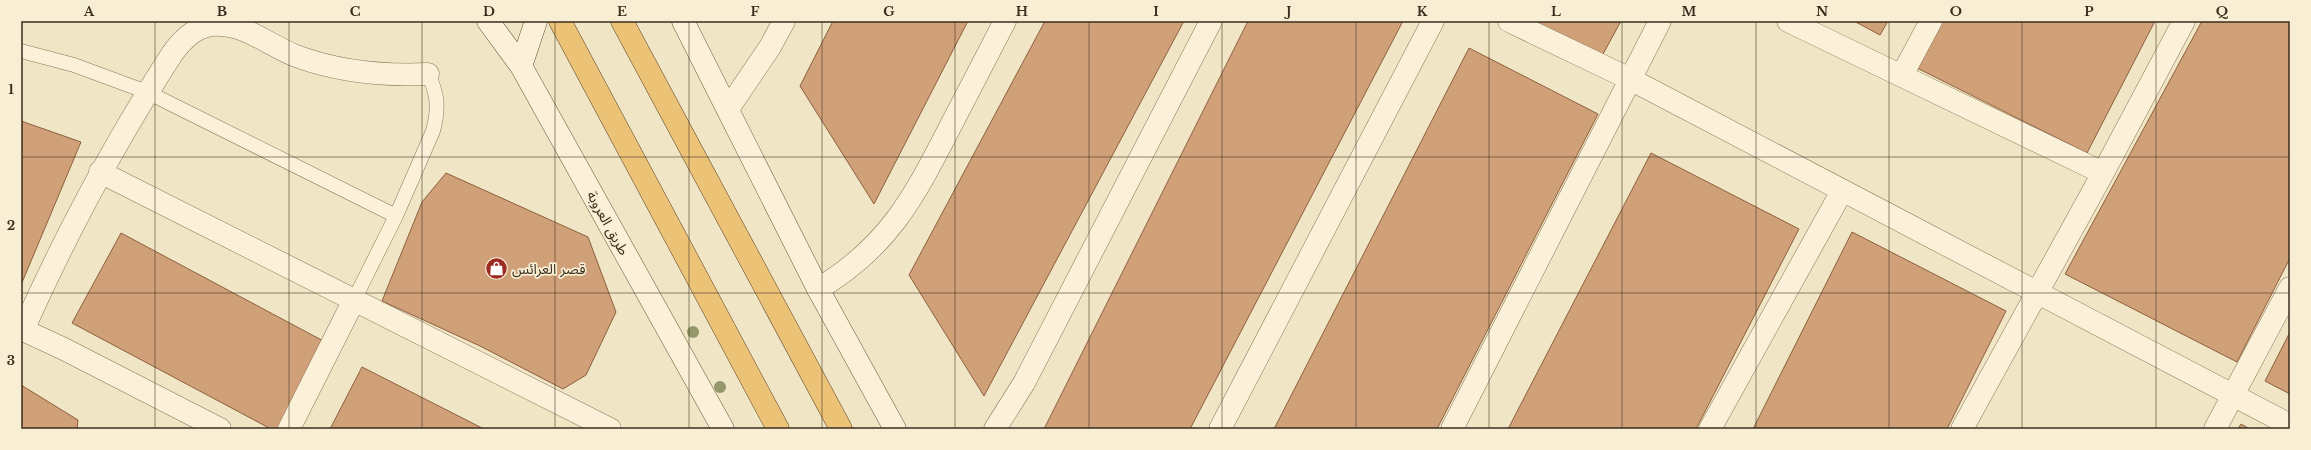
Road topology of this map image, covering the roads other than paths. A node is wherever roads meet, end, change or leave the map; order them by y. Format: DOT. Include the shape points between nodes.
graph roads {
  1 [pos="488,21"];
  2 [pos="536,21"];
  3 [pos="560,21"];
  4 [pos="622,21"];
  5 [pos="683,21"];
  6 [pos="784,21"];
  7 [pos="1005,21"];
  8 [pos="1211,21"];
  9 [pos="1433,21"];
  10 [pos="1509,21"];
  11 [pos="1660,21"];
  12 [pos="1788,21"];
  13 [pos="1931,21"];
  14 [pos="2184,21"];
  15 [pos="21,51"];
  16 [pos="521,66"];
  17 [pos="428,74"];
  18 [pos="1902,75"];
  19 [pos="1630,79"];
  20 [pos="147,92"];
  21 [pos="728,109"];
  22 [pos="100,172"];
  23 [pos="2103,173"];
  24 [pos="1842,191"];
  25 [pos="396,216"];
  26 [pos="2290,288"];
  27 [pos="818,289"];
  28 [pos="2037,292"];
  29 [pos="354,300"];
  30 [pos="22,330"];
  31 [pos="2233,396"];
  32 [pos="2290,425"];
  33 [pos="220,429"];
  34 [pos="289,429"];
  35 [pos="610,429"];
  36 [pos="723,429"];
  37 [pos="778,429"];
  38 [pos="841,429"];
  39 [pos="896,429"];
  40 [pos="995,429"];
  41 [pos="1220,429"];
  42 [pos="1452,429"];
  43 [pos="1710,429"];
  44 [pos="1962,429"];
  45 [pos="2215,429"];
  1 -- 16 [label="street, طريق العروبة"];
  2 -- 16 [label="street"];
  3 -- 37 [label="highway"];
  4 -- 38 [label="highway"];
  5 -- 21 [label="street"];
  6 -- 21 [label="street" via="770,47"];
  7 -- 27 [label="street" via="908,205 877,244 859,261"];
  8 -- 40 [label="street" via="1024,384"];
  9 -- 41 [label="street"];
  10 -- 19 [label="street"];
  11 -- 19 [label="street"];
  12 -- 18 [label="street"];
  13 -- 18 [label="street"];
  14 -- 23 [label="street"];
  15 -- 20 [label="lane" via="74,65"];
  16 -- 36 [label="street, طريق العروبة"];
  17 -- 20 [label="street" via="375,74 322,65 272,46 235,27 220,24 192,32 180,42"];
  17 -- 25 [label="lane" via="438,102 437,117"];
  18 -- 23 [label="street"];
  19 -- 24 [label="street"];
  19 -- 42 [label="street"];
  20 -- 22 [label="street"];
  20 -- 25 [label="lane"];
  21 -- 27 [label="street"];
  22 -- 29 [label="street"];
  22 -- 30 [label="street" via="72,224"];
  23 -- 28 [label="street"];
  24 -- 28 [label="street"];
  24 -- 43 [label="street"];
  25 -- 29 [label="lane"];
  26 -- 31 [label="street"];
  27 -- 39 [label="street"];
  28 -- 31 [label="street"];
  28 -- 44 [label="street"];
  29 -- 34 [label="street"];
  29 -- 35 [label="street"];
  30 -- 33 [label="street"];
  31 -- 32 [label="street"];
  31 -- 45 [label="street"];
}
